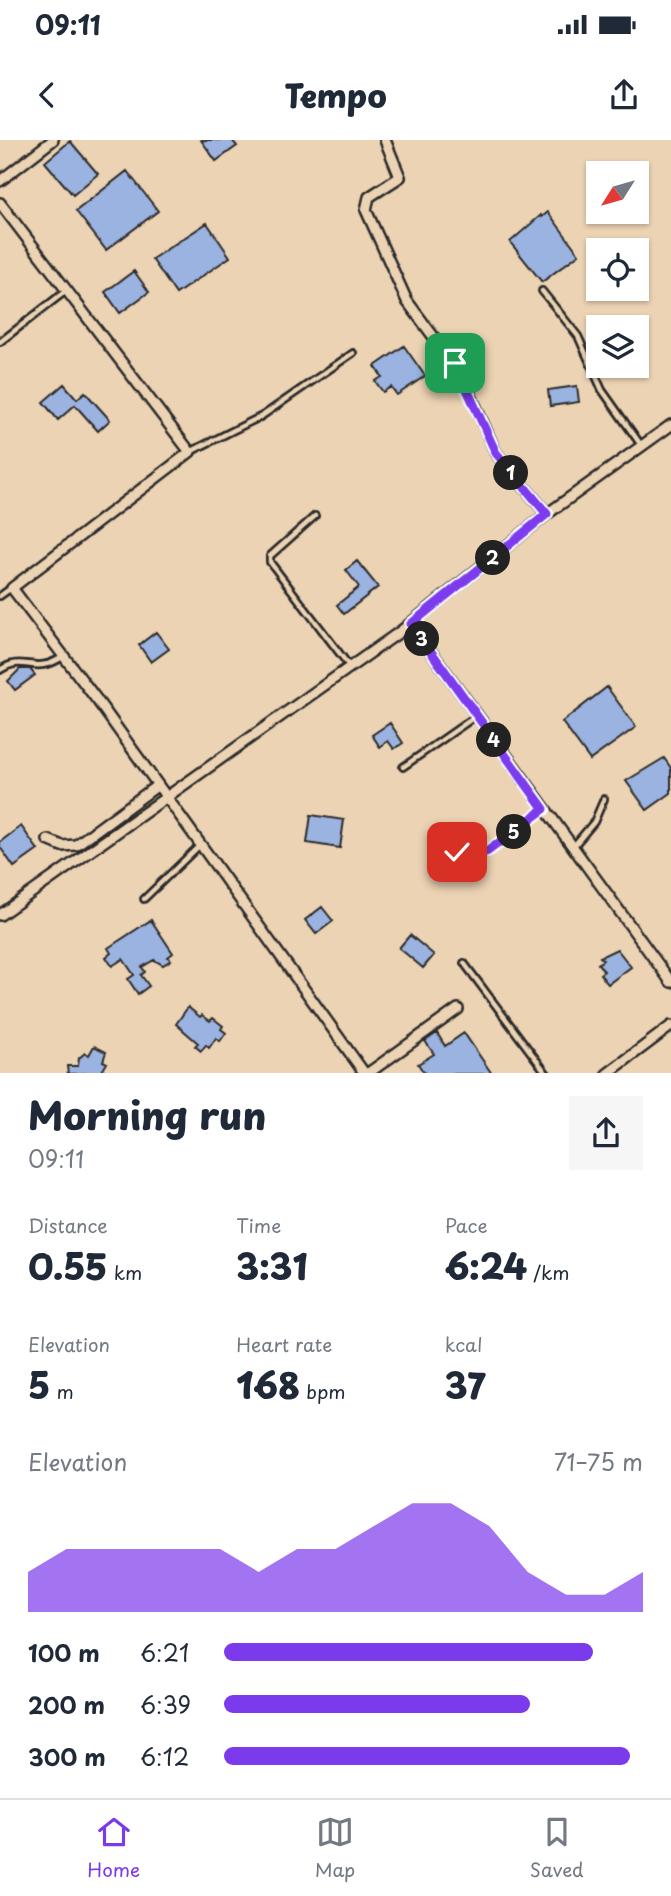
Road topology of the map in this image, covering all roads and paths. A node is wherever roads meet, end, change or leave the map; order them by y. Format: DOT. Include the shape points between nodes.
graph roads {
  1 [pos="53,140"];
  2 [pos="385,140"];
  3 [pos="0,181"];
  4 [pos="0,204"];
  5 [pos="68,289"];
  6 [pos="542,291"];
  7 [pos="0,342"];
  8 [pos="353,353"];
  9 [pos="671,425"];
  10 [pos="642,446"];
  11 [pos="190,452"];
  12 [pos="547,514"];
  13 [pos="315,516"];
  14 [pos="12,587"];
  15 [pos="0,596"];
  16 [pos="411,624"];
  17 [pos="64,656"];
  18 [pos="350,668"];
  19 [pos="0,670"];
  20 [pos="477,716"];
  21 [pos="403,767"];
  22 [pos="158,785"];
  23 [pos="167,797"];
  24 [pos="604,799"];
  25 [pos="544,809"];
  26 [pos="434,837"];
  27 [pos="48,840"];
  28 [pos="200,844"];
  29 [pos="572,847"];
  30 [pos="144,900"];
  31 [pos="0,915"];
  32 [pos="464,963"];
  33 [pos="671,982"];
  34 [pos="458,1009"];
  35 [pos="671,1026"];
  36 [pos="366,1073"];
  37 [pos="547,1073"];
  38 [pos="607,1073"];
  1 -- 3 [label="street"];
  2 -- 12 [label="street" via="400,177 369,197 366,210 407,301 462,375 496,453"];
  4 -- 5 [label="street"];
  5 -- 7 [label="lane"];
  5 -- 11 [label="street"];
  6 -- 10 [label="lane" via="578,336 602,390"];
  8 -- 11 [label="lane" via="262,416"];
  9 -- 10 [label="street"];
  10 -- 12 [label="street"];
  11 -- 14 [label="street"];
  12 -- 16 [label="street"];
  13 -- 18 [label="lane" via="270,556 270,562"];
  14 -- 15 [label="lane"];
  14 -- 17 [label="street"];
  16 -- 18 [label="street"];
  16 -- 20 [label="street"];
  17 -- 19 [label="lane" via="48,666 16,662"];
  17 -- 22 [label="street"];
  18 -- 23 [label="street"];
  20 -- 21 [label="lane"];
  20 -- 25 [label="street"];
  22 -- 23 [label="street"];
  22 -- 27 [label="street" via="76,845"];
  23 -- 28 [label="street"];
  23 -- 31 [label="street"];
  24 -- 29 [label="lane" via="593,822"];
  25 -- 26 [label="lane" via="483,854 457,852"];
  25 -- 29 [label="street"];
  28 -- 30 [label="lane"];
  28 -- 36 [label="street"];
  29 -- 33 [label="street"];
  32 -- 37 [label="lane"];
  34 -- 36 [label="street"];
  35 -- 38 [label="street"];
}
